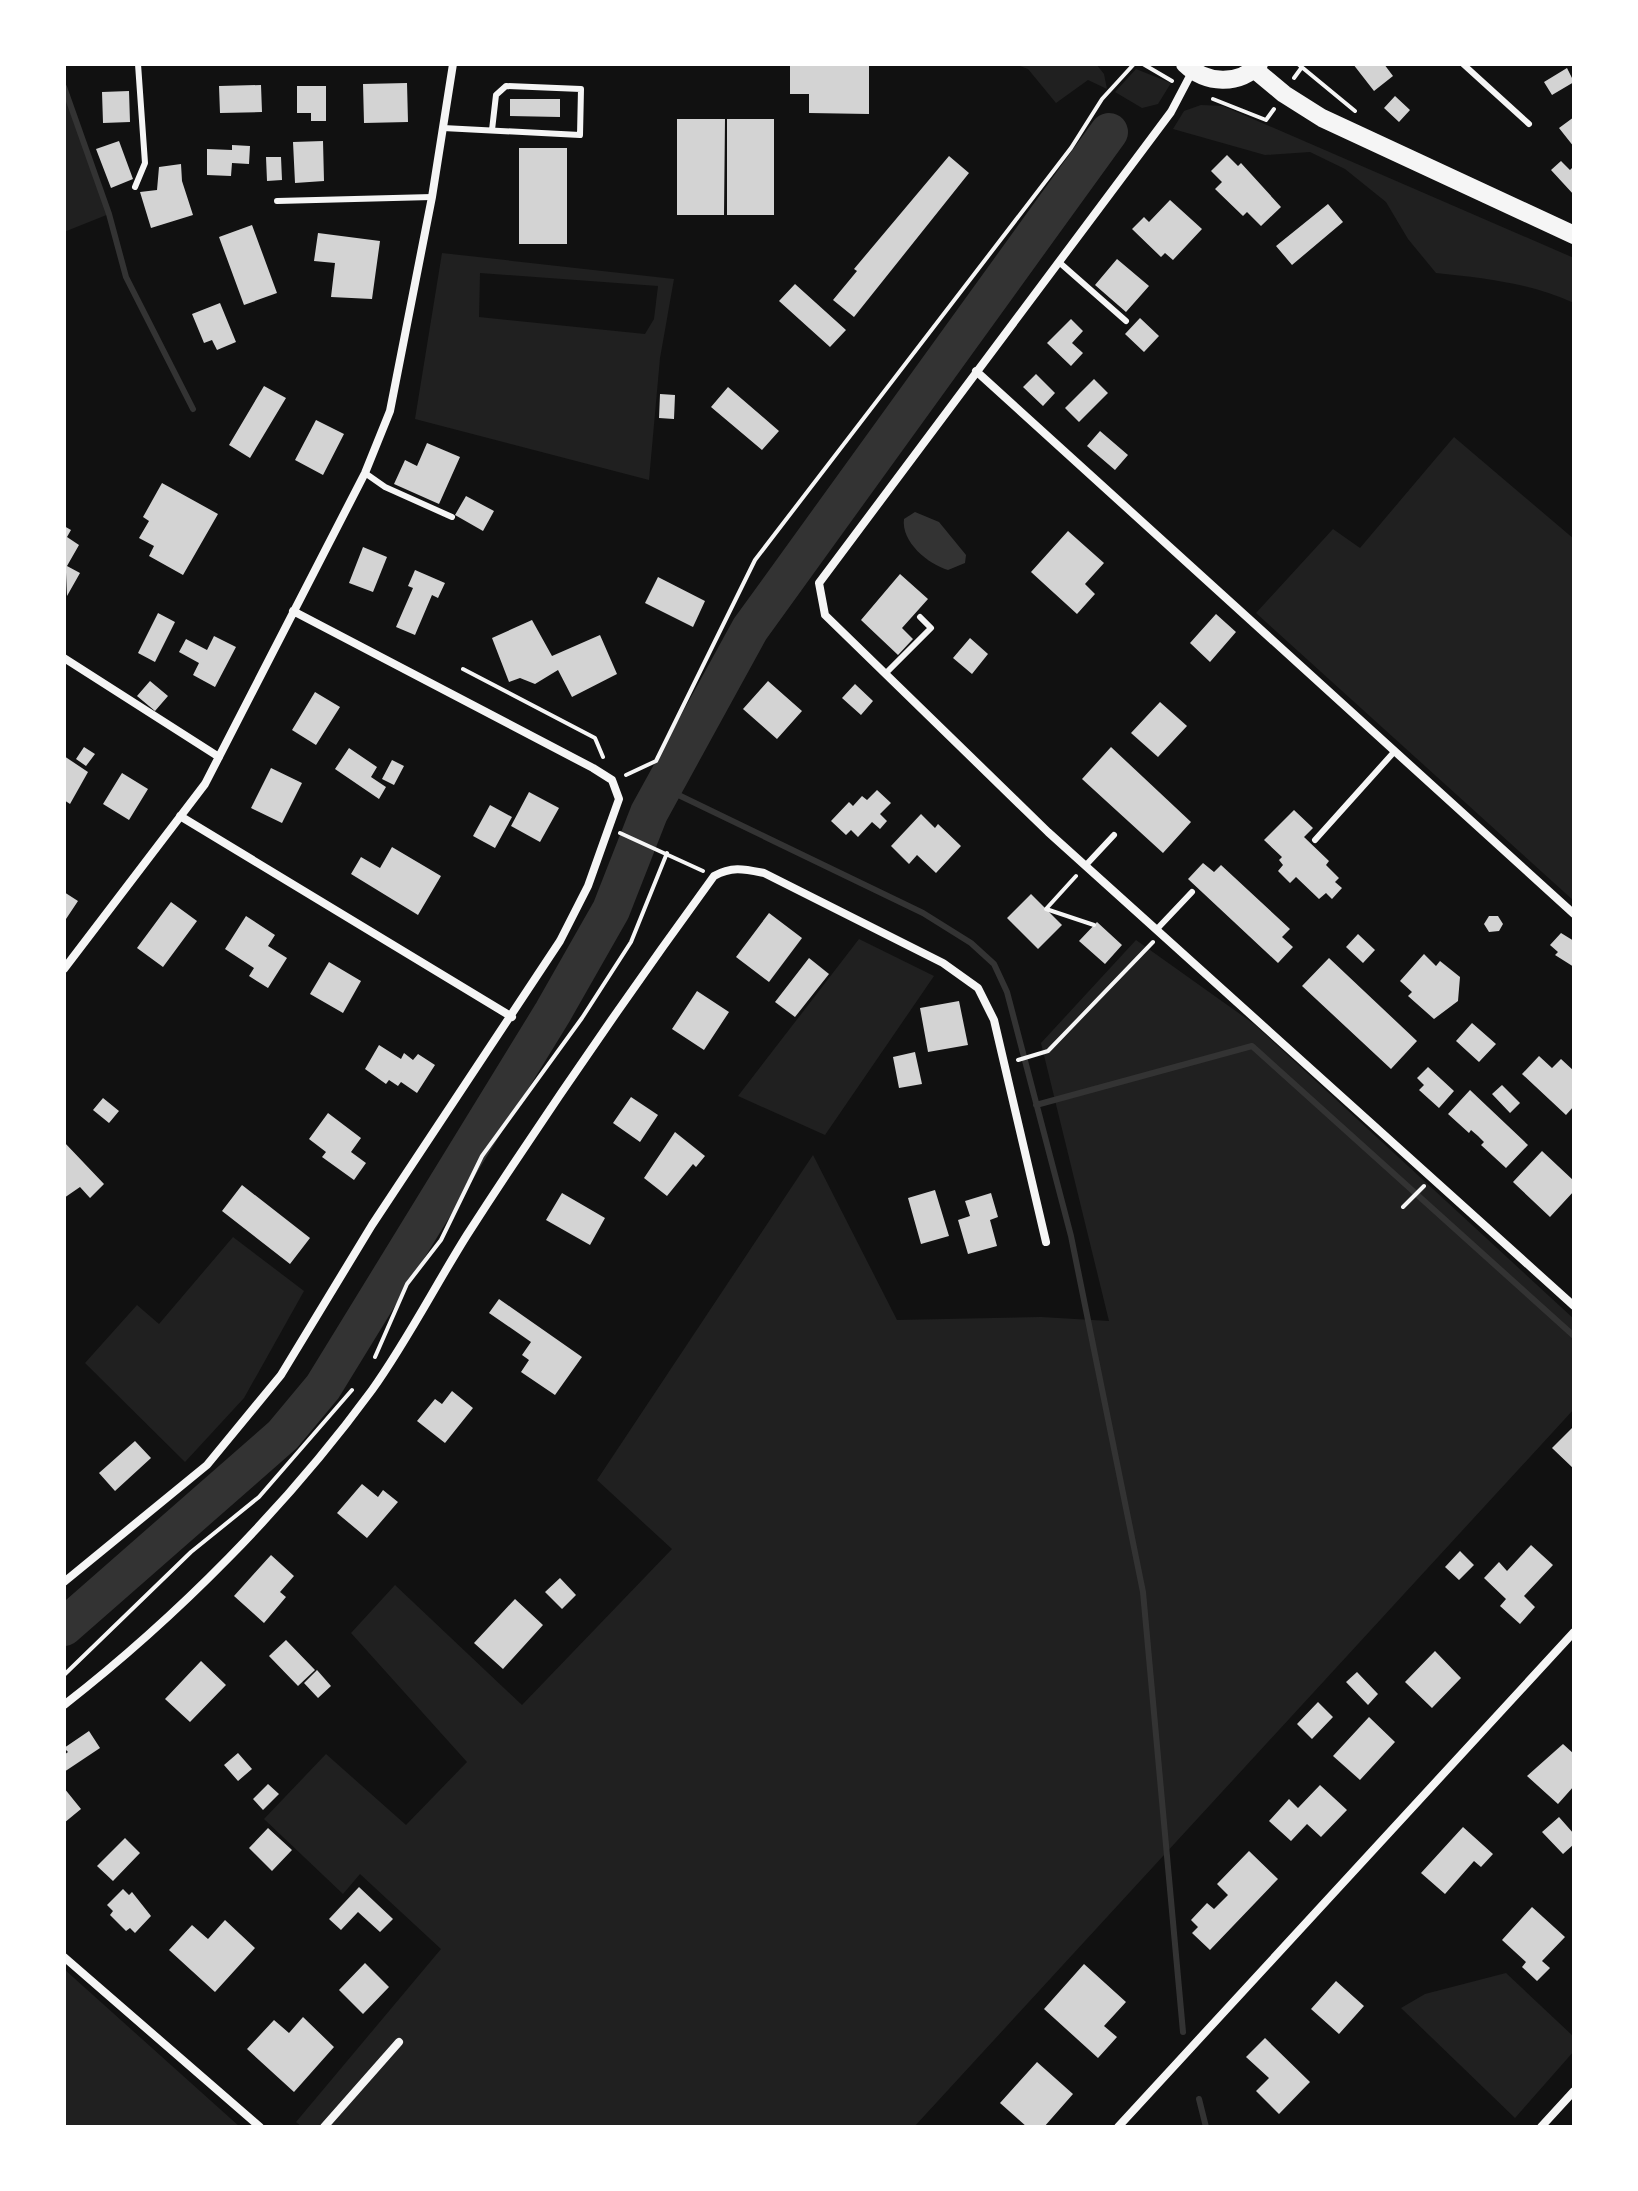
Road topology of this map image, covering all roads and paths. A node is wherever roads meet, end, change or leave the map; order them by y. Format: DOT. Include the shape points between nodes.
graph roads {
  1 [pos="138,64"];
  2 [pos="453,64"];
  3 [pos="1134,64"];
  4 [pos="1298,64"];
  5 [pos="1463,64"];
  6 [pos="1257,67"];
  7 [pos="1189,68"];
  8 [pos="1356,112"];
  9 [pos="1529,124"];
  10 [pos="443,128"];
  11 [pos="492,130"];
  12 [pos="135,187"];
  13 [pos="432,197"];
  14 [pos="277,201"];
  15 [pos="1574,235"];
  16 [pos="1060,263"];
  17 [pos="1126,321"];
  18 [pos="976,371"];
  19 [pos="365,473"];
  20 [pos="452,517"];
  21 [pos="293,611"];
  22 [pos="920,617"];
  23 [pos="64,658"];
  24 [pos="885,674"];
  25 [pos="1394,752"];
  26 [pos="219,757"];
  27 [pos="612,780"];
  28 [pos="180,816"];
  29 [pos="622,834"];
  30 [pos="1114,835"];
  31 [pos="1315,840"];
  32 [pos="667,853"];
  33 [pos="1086,865"];
  34 [pos="714,876"];
  35 [pos="1192,892"];
  36 [pos="1574,914"];
  37 [pos="1094,925"];
  38 [pos="1159,931"];
  39 [pos="64,969"];
  40 [pos="512,1017"];
  41 [pos="1016,1061"];
  42 [pos="1423,1187"];
  43 [pos="1403,1207"];
  44 [pos="1046,1242"];
  45 [pos="1574,1306"];
  46 [pos="371,1366"];
  47 [pos="358,1384"];
  48 [pos="64,1582"];
  49 [pos="1574,1632"];
  50 [pos="64,1675"];
  51 [pos="64,1705"];
  52 [pos="64,1957"];
  53 [pos="399,2042"];
  54 [pos="1574,2091"];
  55 [pos="260,2127"];
  56 [pos="324,2127"];
  57 [pos="1118,2127"];
  58 [pos="1541,2127"];
  1 -- 12 [label="lane" via="145,163"];
  2 -- 10 [label="street"];
  3 -- 27 [label="path" via="1102,99 1071,148 755,560 656,761"];
  4 -- 8 [label="path"];
  5 -- 9 [label="lane"];
  6 -- 7 [label="main road" via="1224,81"];
  6 -- 15 [label="main road" via="1284,94 1322,118"];
  7 -- 16 [label="street" via="1171,112"];
  10 -- 11 [label="lane"];
  10 -- 13 [label="street"];
  11 -- 11 [label="lane" via="580,135 581,89 506,86 496,95"];
  13 -- 14 [label="lane"];
  13 -- 19 [label="street" via="390,411"];
  16 -- 17 [label="lane"];
  16 -- 18 [label="street"];
  18 -- 24 [label="street" via="819,583 825,615"];
  18 -- 25 [label="street"];
  19 -- 20 [label="lane"];
  19 -- 21 [label="street"];
  21 -- 26 [label="street"];
  21 -- 27 [label="street"];
  22 -- 24 [label="lane" via="931,628"];
  23 -- 26 [label="street"];
  24 -- 33 [label="street"];
  25 -- 31 [label="lane"];
  25 -- 36 [label="street"];
  26 -- 28 [label="street"];
  27 -- 40 [label="street" via="619,799 588,886"];
  28 -- 39 [label="street"];
  28 -- 40 [label="street"];
  29 -- 32 [label="path"];
  30 -- 33 [label="lane"];
  32 -- 34 [label="path"];
  32 -- 46 [label="path" via="631,942 482,1156 441,1240 407,1284"];
  33 -- 37 [label="path" via="1046,909"];
  33 -- 38 [label="street"];
  34 -- 44 [label="street" via="738,867 764,873 943,963 978,988 994,1020"];
  34 -- 51 [label="street" via="599,1036 373,1388 311,1469 131,1653"];
  35 -- 38 [label="lane"];
  38 -- 41 [label="path" via="1048,1051"];
  38 -- 45 [label="street"];
  40 -- 48 [label="street" via="372,1225 281,1375 207,1465"];
  42 -- 43 [label="path"];
  47 -- 50 [label="path" via="259,1497 191,1552"];
  49 -- 57 [label="street"];
  52 -- 55 [label="street"];
  53 -- 56 [label="street"];
  54 -- 58 [label="street"];
}
